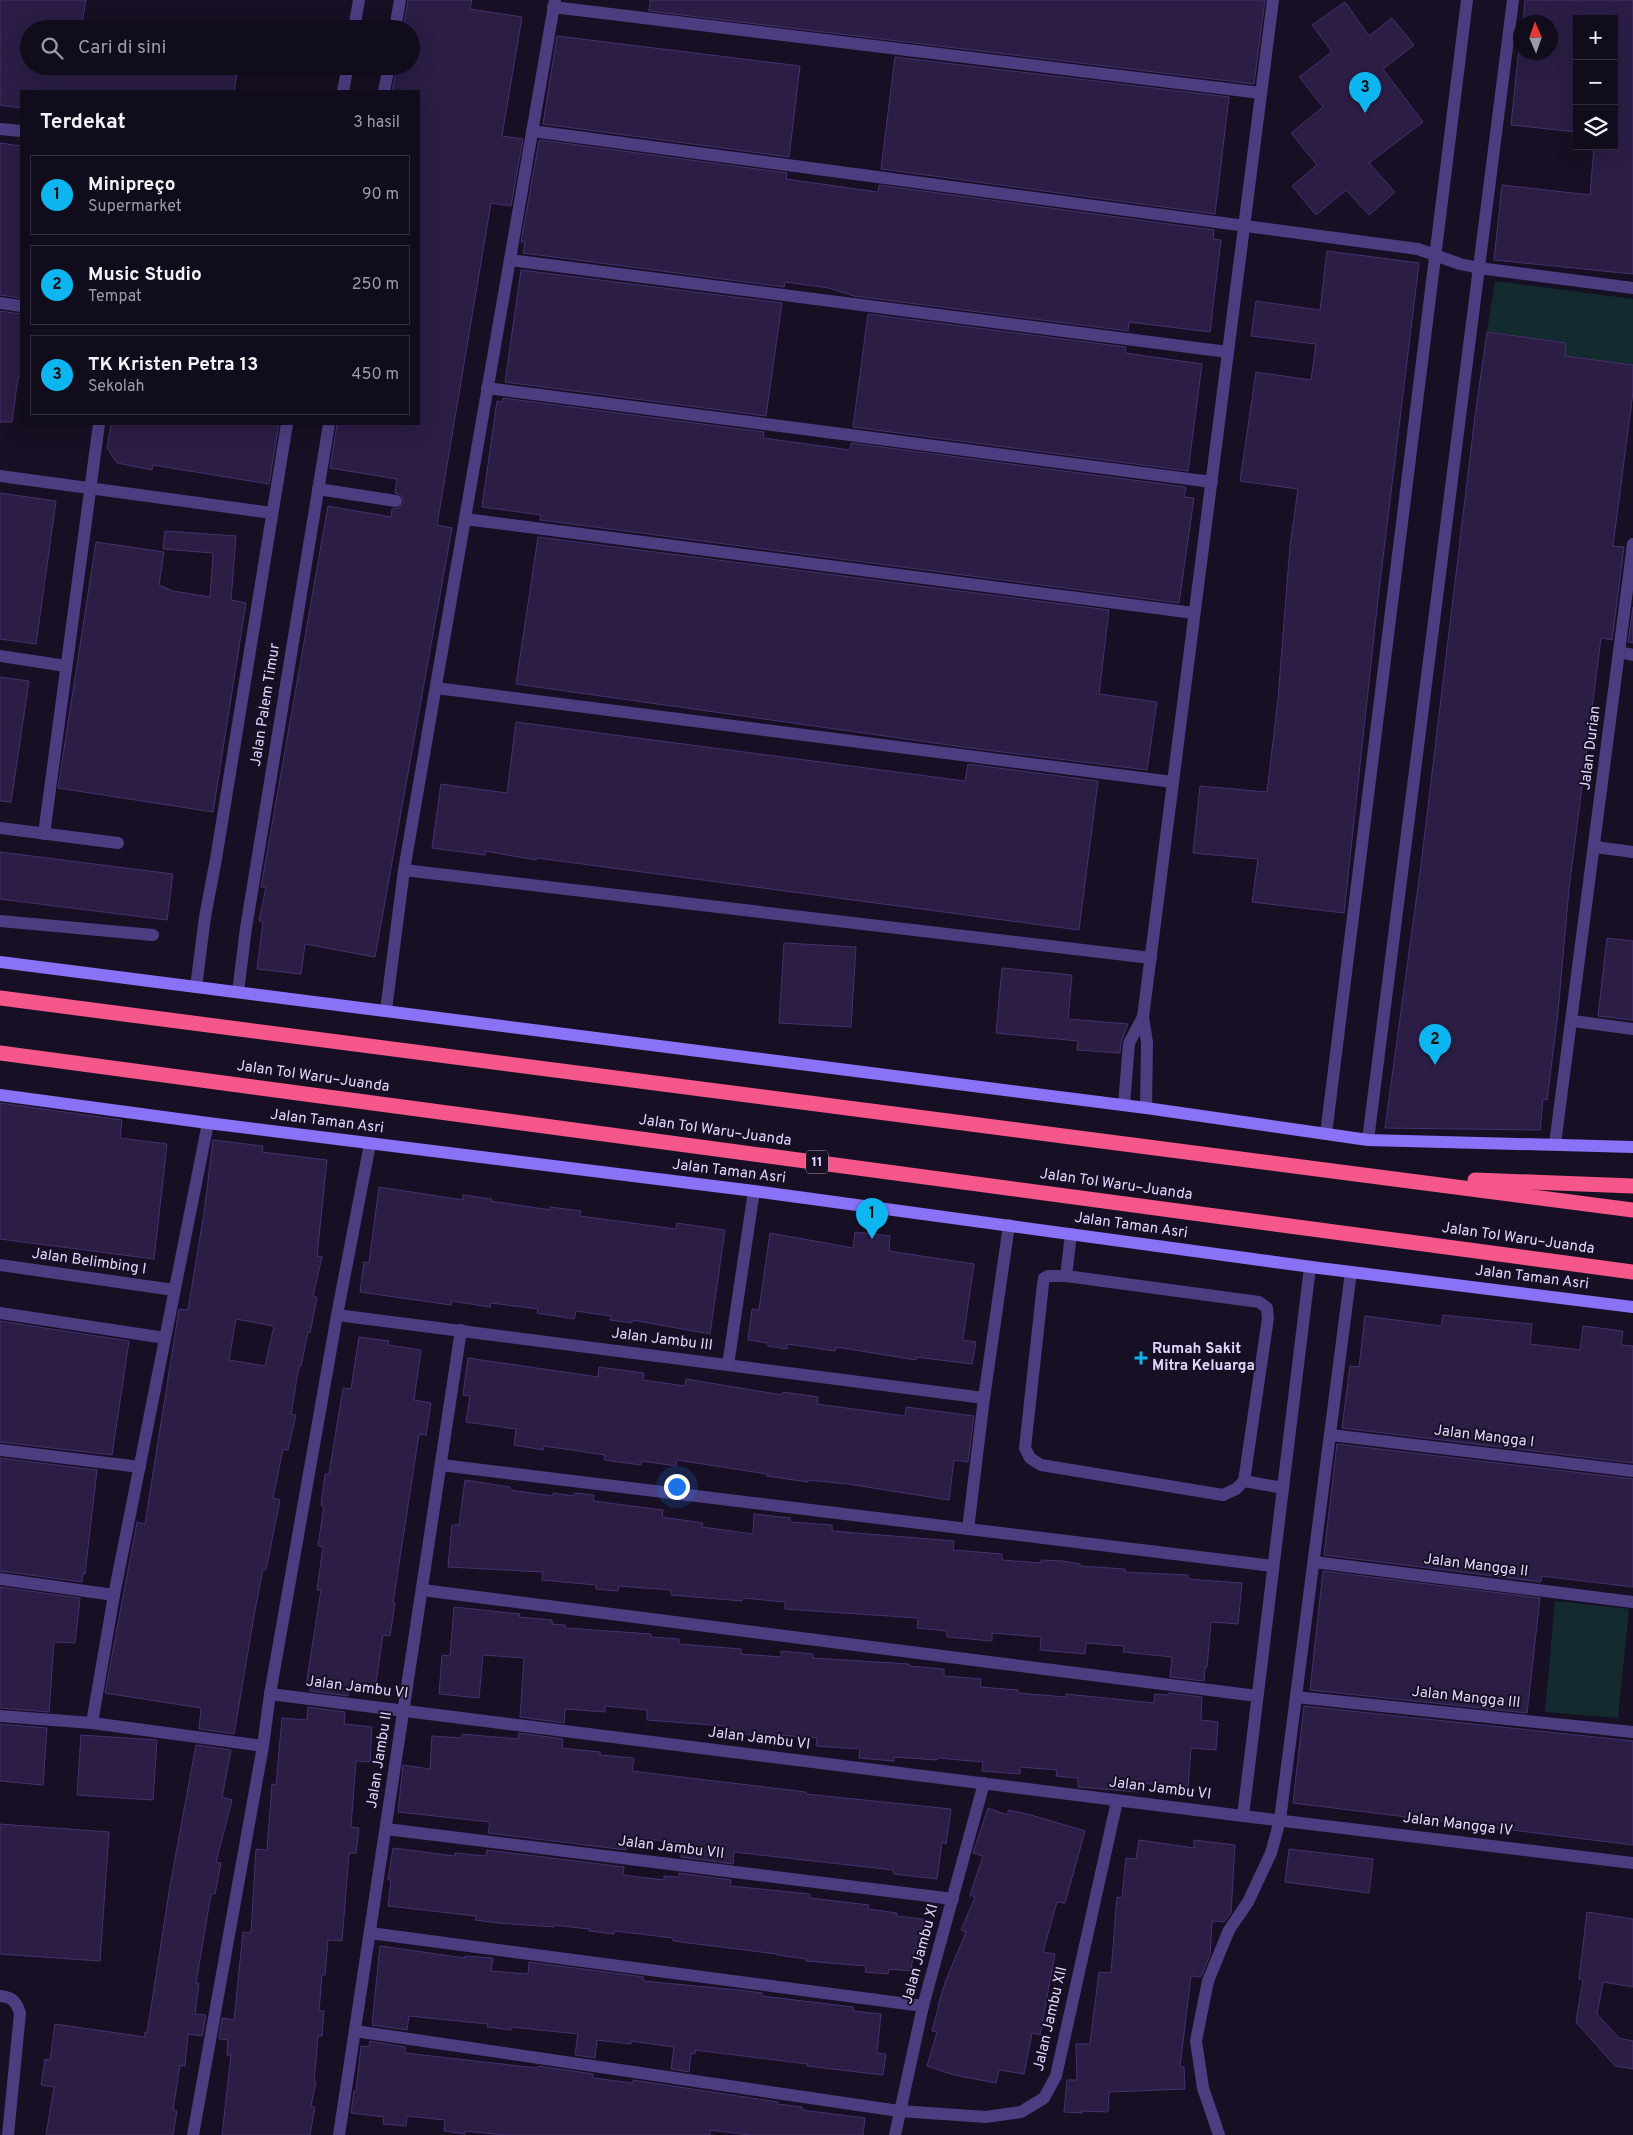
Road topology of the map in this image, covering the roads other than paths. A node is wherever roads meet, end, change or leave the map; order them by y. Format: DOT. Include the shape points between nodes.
graph roads {
  1 [pos="359,0"];
  2 [pos="400,0"];
  3 [pos="1273,0"];
  4 [pos="1467,0"];
  5 [pos="1513,0"];
  6 [pos="554,4"];
  7 [pos="356,20"];
  8 [pos="397,20"];
  9 [pos="347,75"];
  10 [pos="387,75"];
  11 [pos="344,90"];
  12 [pos="384,90"];
  13 [pos="1261,93"];
  14 [pos="0,129"];
  15 [pos="532,130"];
  16 [pos="20,132"];
  17 [pos="1244,225"];
  18 [pos="1435,255"];
  19 [pos="510,260"];
  20 [pos="1479,268"];
  21 [pos="1633,288"];
  22 [pos="0,303"];
  23 [pos="20,306"];
  24 [pos="1228,352"];
  25 [pos="487,388"];
  26 [pos="99,425"];
  27 [pos="287,425"];
  28 [pos="329,425"];
  29 [pos="0,476"];
  30 [pos="1212,482"];
  31 [pos="91,488"];
  32 [pos="318,489"];
  33 [pos="396,501"];
  34 [pos="272,513"];
  35 [pos="465,519"];
  36 [pos="1633,544"];
  37 [pos="1194,613"];
  38 [pos="1619,652"];
  39 [pos="1633,655"];
  40 [pos="0,656"];
  41 [pos="66,666"];
  42 [pos="436,688"];
  43 [pos="1173,782"];
  44 [pos="0,828"];
  45 [pos="44,834"];
  46 [pos="118,843"];
  47 [pos="1595,847"];
  48 [pos="1633,852"];
  49 [pos="404,870"];
  50 [pos="0,921"];
  51 [pos="153,935"];
  52 [pos="1151,958"];
  53 [pos="0,962"];
  54 [pos="196,988"];
  55 [pos="238,992"];
  56 [pos="0,998"];
  57 [pos="386,1010"];
  58 [pos="1143,1017"];
  59 [pos="1573,1021"];
  60 [pos="1633,1029"];
  61 [pos="0,1053"];
  62 [pos="0,1095"];
  63 [pos="1124,1105"];
  64 [pos="1146,1108"];
  65 [pos="208,1124"];
  66 [pos="1326,1134"];
  67 [pos="1368,1140"];
  68 [pos="370,1144"];
  69 [pos="1555,1144"];
  70 [pos="1633,1147"];
  71 [pos="1386,1177"];
  72 [pos="1633,1186"];
  73 [pos="754,1191"];
  74 [pos="1633,1210"];
  75 [pos="1009,1225"];
  76 [pos="1071,1234"];
  77 [pos="0,1265"];
  78 [pos="1310,1267"];
  79 [pos="1352,1272"];
  80 [pos="1633,1272"];
  81 [pos="1066,1276"];
  82 [pos="174,1290"];
  83 [pos="1633,1306"];
  84 [pos="0,1314"];
  85 [pos="337,1315"];
  86 [pos="461,1330"];
  87 [pos="165,1338"];
  88 [pos="728,1365"];
  89 [pos="984,1398"];
  90 [pos="1331,1435"];
  91 [pos="0,1450"];
  92 [pos="441,1465"];
  93 [pos="140,1468"];
  94 [pos="1633,1471"];
  95 [pos="1244,1481"];
  96 [pos="1283,1488"];
  97 [pos="968,1529"];
  98 [pos="1314,1562"];
  99 [pos="1273,1566"];
  100 [pos="0,1579"];
  101 [pos="422,1590"];
  102 [pos="114,1595"];
  103 [pos="1633,1602"];
  104 [pos="270,1694"];
  105 [pos="1257,1696"];
  106 [pos="1296,1697"];
  107 [pos="403,1710"];
  108 [pos="0,1716"];
  109 [pos="92,1723"];
  110 [pos="1633,1732"];
  111 [pos="263,1746"];
  112 [pos="984,1784"];
  113 [pos="1117,1800"];
  114 [pos="1243,1816"];
  115 [pos="1280,1820"];
  116 [pos="386,1829"];
  117 [pos="1633,1863"];
  118 [pos="953,1899"];
  119 [pos="370,1933"];
  120 [pos="0,1996"];
  121 [pos="923,2006"];
  122 [pos="355,2031"];
  123 [pos="899,2111"];
  124 [pos="5,2121"];
  125 [pos="8,2135"];
  126 [pos="193,2135"];
  127 [pos="339,2135"];
  128 [pos="895,2135"];
  129 [pos="1219,2135"];
  1 -- 7 [label="street"];
  2 -- 8 [label="street"];
  3 -- 13 [label="street"];
  4 -- 18 [label="street"];
  5 -- 20 [label="street"];
  6 -- 13 [label="street"];
  6 -- 15 [label="street"];
  9 -- 11 [label="street"];
  10 -- 12 [label="street"];
  13 -- 17 [label="street"];
  14 -- 16 [label="street"];
  15 -- 17 [label="street"];
  15 -- 19 [label="street"];
  17 -- 18 [label="street" via="1418,249"];
  17 -- 24 [label="street"];
  18 -- 20 [label="street"];
  18 -- 66 [label="street"];
  19 -- 24 [label="street"];
  19 -- 25 [label="street"];
  20 -- 21 [label="street"];
  20 -- 67 [label="street"];
  22 -- 23 [label="street"];
  24 -- 30 [label="street"];
  25 -- 30 [label="street"];
  25 -- 35 [label="street"];
  26 -- 31 [label="street"];
  27 -- 34 [label="street, Jalan Palem Timur"];
  28 -- 32 [label="street, Jalan Palem Timur"];
  29 -- 31 [label="street"];
  30 -- 37 [label="street"];
  31 -- 34 [label="street"];
  31 -- 41 [label="street"];
  32 -- 33 [label="street"];
  32 -- 55 [label="street, Jalan Palem Timur"];
  34 -- 54 [label="street, Jalan Palem Timur"];
  35 -- 37 [label="street"];
  35 -- 42 [label="street"];
  36 -- 38 [label="street, Jalan Durian"];
  37 -- 43 [label="street"];
  38 -- 39 [label="street"];
  38 -- 47 [label="street, Jalan Durian"];
  40 -- 41 [label="street"];
  41 -- 45 [label="street"];
  42 -- 43 [label="street"];
  42 -- 49 [label="street"];
  43 -- 52 [label="street"];
  44 -- 45 [label="street"];
  45 -- 46 [label="street"];
  47 -- 48 [label="street"];
  47 -- 59 [label="street, Jalan Durian"];
  49 -- 52 [label="street"];
  49 -- 57 [label="street"];
  50 -- 51 [label="street"];
  52 -- 58 [label="street"];
  53 -- 54 [label="main road"];
  54 -- 55 [label="main road"];
  55 -- 57 [label="main road"];
  56 -- 71 [label="highway"];
  57 -- 63 [label="main road"];
  58 -- 63 [label="street" via="1130,1043"];
  58 -- 64 [label="street" via="1147,1042"];
  59 -- 60 [label="street"];
  59 -- 69 [label="street, Jalan Durian"];
  61 -- 80 [label="highway, Jalan Tol Waru–Juanda / 11"];
  62 -- 65 [label="main road, Jalan Taman Asri"];
  63 -- 64 [label="main road"];
  64 -- 66 [label="main road"];
  65 -- 68 [label="main road, Jalan Taman Asri"];
  65 -- 82 [label="street"];
  66 -- 67 [label="main road"];
  67 -- 69 [label="main road"];
  68 -- 73 [label="main road, Jalan Taman Asri"];
  68 -- 85 [label="street"];
  69 -- 70 [label="main road"];
  71 -- 72 [label="highway"];
  71 -- 74 [label="highway"];
  73 -- 75 [label="main road, Jalan Taman Asri"];
  73 -- 88 [label="street"];
  75 -- 76 [label="main road, Jalan Taman Asri"];
  75 -- 89 [label="street"];
  76 -- 78 [label="main road, Jalan Taman Asri"];
  76 -- 81 [label="street"];
  77 -- 82 [label="street, Jalan Belimbing I"];
  78 -- 79 [label="main road, Jalan Taman Asri"];
  78 -- 96 [label="street"];
  79 -- 83 [label="main road, Jalan Taman Asri"];
  79 -- 90 [label="street"];
  81 -- 95 [label="street" via="1259,1302 1266,1308 1268,1318"];
  81 -- 95 [label="street" via="1044,1278 1025,1448 1030,1458 1041,1465 1223,1495"];
  82 -- 87 [label="street"];
  84 -- 87 [label="street"];
  85 -- 86 [label="street, Jalan Jambu III"];
  85 -- 104 [label="street"];
  86 -- 88 [label="street, Jalan Jambu III"];
  86 -- 92 [label="street, Jalan Jambu II"];
  87 -- 93 [label="street"];
  88 -- 89 [label="street, Jalan Jambu III"];
  89 -- 97 [label="street"];
  90 -- 94 [label="street, Jalan Mangga I"];
  90 -- 98 [label="street"];
  91 -- 93 [label="street"];
  92 -- 97 [label="street"];
  92 -- 101 [label="street, Jalan Jambu II"];
  93 -- 102 [label="street"];
  95 -- 96 [label="street"];
  96 -- 99 [label="street"];
  97 -- 99 [label="street"];
  98 -- 103 [label="street, Jalan Mangga II"];
  98 -- 106 [label="street"];
  99 -- 105 [label="street"];
  100 -- 102 [label="street"];
  101 -- 105 [label="street"];
  101 -- 107 [label="street, Jalan Jambu II"];
  102 -- 109 [label="street"];
  104 -- 107 [label="street, Jalan Jambu VI"];
  104 -- 111 [label="street"];
  105 -- 114 [label="street"];
  106 -- 110 [label="street, Jalan Mangga III"];
  106 -- 115 [label="street"];
  107 -- 112 [label="street, Jalan Jambu VI"];
  107 -- 116 [label="street, Jalan Jambu II"];
  108 -- 109 [label="street"];
  109 -- 111 [label="street"];
  111 -- 126 [label="street"];
  112 -- 113 [label="street, Jalan Jambu VI"];
  112 -- 118 [label="street, Jalan Jambu XI"];
  113 -- 114 [label="street, Jalan Jambu VI"];
  113 -- 123 [label="street, Jalan Jambu XII" via="1056,2076 1044,2098 1021,2112 986,2117"];
  114 -- 115 [label="street, Jalan Jambu VI"];
  115 -- 117 [label="street, Jalan Mangga IV"];
  115 -- 129 [label="street" via="1271,1853 1248,1902 1229,1930 1208,1981 1196,2041 1203,2088"];
  116 -- 118 [label="street, Jalan Jambu VII"];
  116 -- 119 [label="street, Jalan Jambu II"];
  118 -- 121 [label="street, Jalan Jambu XI"];
  119 -- 121 [label="street"];
  119 -- 122 [label="street, Jalan Jambu II"];
  120 -- 124 [label="street" via="14,2000 20,2013"];
  121 -- 123 [label="street, Jalan Jambu XI"];
  122 -- 123 [label="street, Jalan Jambu XII"];
  122 -- 127 [label="street, Jalan Jambu II"];
  123 -- 128 [label="street, Jalan Jambu XI"];
  124 -- 125 [label="street"];
}
